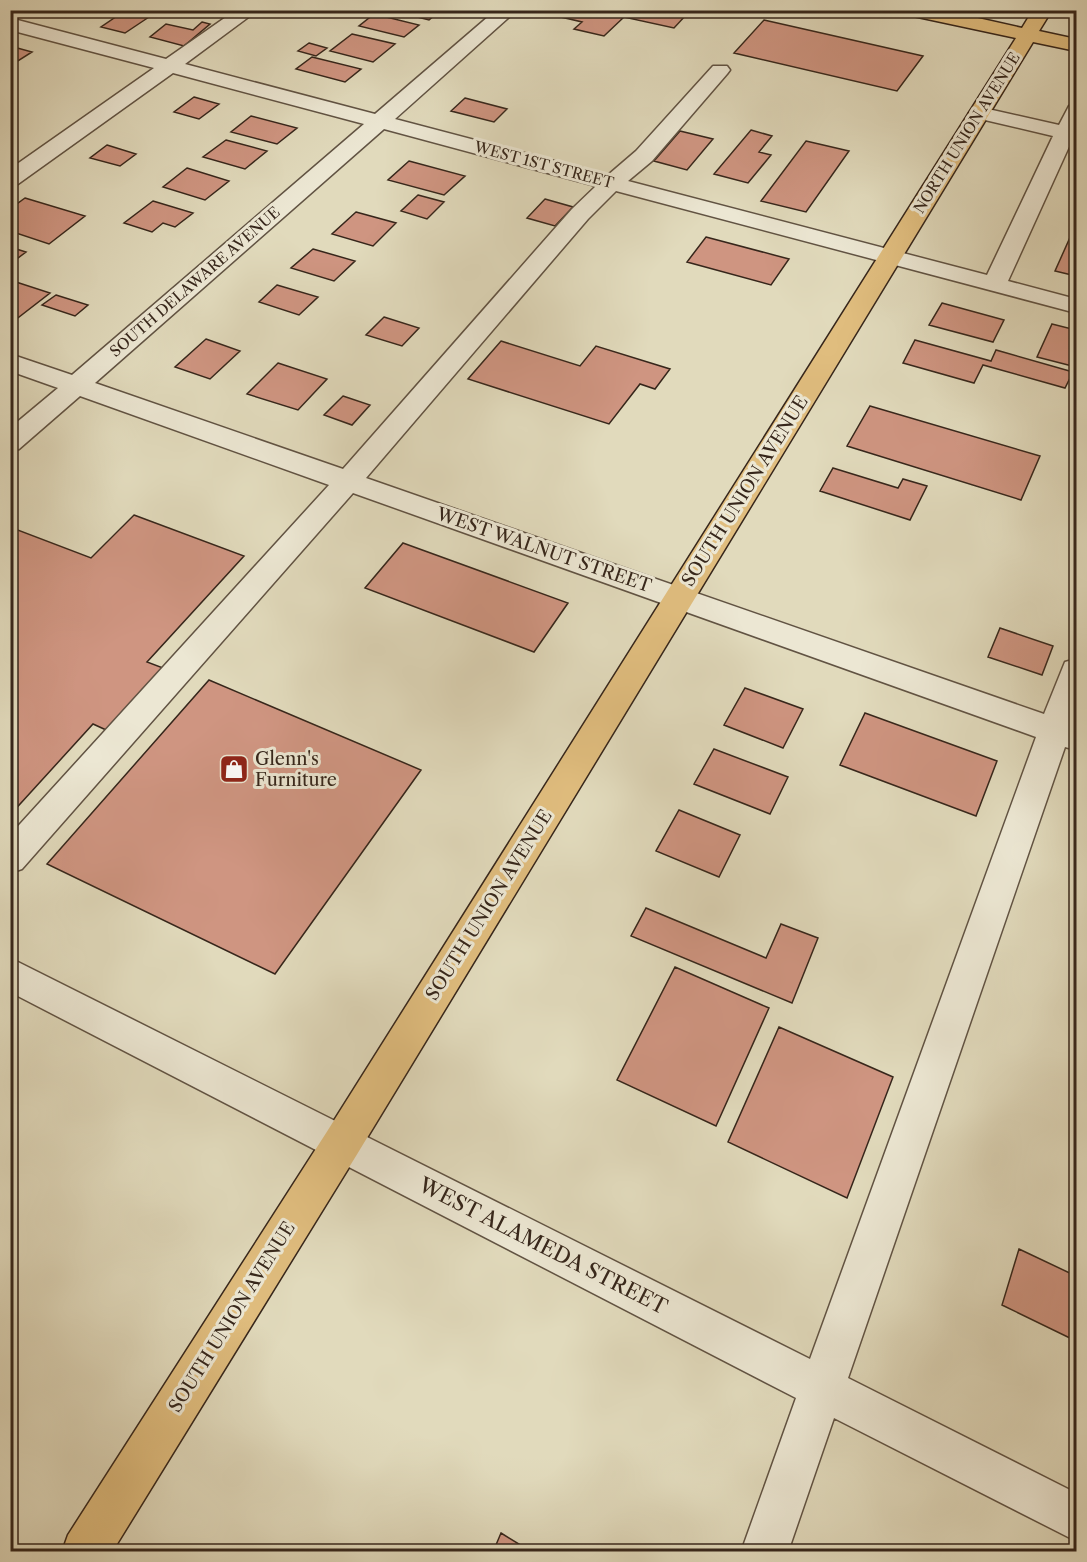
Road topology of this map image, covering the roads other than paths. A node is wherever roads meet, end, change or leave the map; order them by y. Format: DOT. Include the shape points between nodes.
graph roads {
  1 [pos="249,10"];
  2 [pos="508,10"];
  3 [pos="913,10"];
  4 [pos="1043,10"];
  5 [pos="10,24"];
  6 [pos="1028,35"];
  7 [pos="1077,45"];
  8 [pos="172,66"];
  9 [pos="720,70"];
  10 [pos="1077,110"];
  11 [pos="979,113"];
  12 [pos="379,121"];
  13 [pos="1071,134"];
  14 [pos="10,179"];
  15 [pos="612,183"];
  16 [pos="890,256"];
  17 [pos="995,284"];
  18 [pos="1077,306"];
  19 [pos="10,362"];
  20 [pos="76,385"];
  21 [pos="10,443"];
  22 [pos="348,481"];
  23 [pos="679,597"];
  24 [pos="1077,670"];
  25 [pos="1066,734"];
  26 [pos="10,859"];
  27 [pos="10,974"];
  28 [pos="342,1143"];
  29 [pos="822,1389"];
  30 [pos="1077,1518"];
  31 [pos="85,1551"];
  32 [pos="764,1551"];
  1 -- 8 [label="street"];
  2 -- 12 [label="street, SOUTH DELAWARE AVENUE"];
  3 -- 6 [label="main road"];
  4 -- 6 [label="main road, NORTH UNION AVENUE"];
  5 -- 8 [label="street, WEST 1ST STREET"];
  6 -- 7 [label="main road"];
  6 -- 11 [label="main road, NORTH UNION AVENUE"];
  8 -- 12 [label="street, WEST 1ST STREET"];
  8 -- 14 [label="street"];
  9 -- 15 [label="street" via="644,156"];
  10 -- 13 [label="street"];
  11 -- 13 [label="street"];
  11 -- 16 [label="main road, NORTH UNION AVENUE"];
  12 -- 15 [label="street, WEST 1ST STREET"];
  12 -- 20 [label="street, SOUTH DELAWARE AVENUE"];
  13 -- 17 [label="street"];
  15 -- 16 [label="street, WEST 1ST STREET"];
  15 -- 22 [label="street" via="580,214"];
  16 -- 17 [label="street, WEST 1ST STREET"];
  16 -- 23 [label="main road, SOUTH UNION AVENUE"];
  17 -- 18 [label="street, WEST 1ST STREET"];
  19 -- 20 [label="street, WEST WALNUT STREET"];
  20 -- 21 [label="street, SOUTH DELAWARE AVENUE"];
  20 -- 22 [label="street, WEST WALNUT STREET"];
  22 -- 23 [label="street, WEST WALNUT STREET"];
  22 -- 26 [label="street"];
  23 -- 25 [label="street, WEST WALNUT STREET"];
  23 -- 28 [label="main road, SOUTH UNION AVENUE"];
  24 -- 25 [label="street"];
  25 -- 29 [label="street"];
  27 -- 28 [label="street, WEST ALAMEDA STREET"];
  28 -- 29 [label="street, WEST ALAMEDA STREET"];
  28 -- 31 [label="main road, SOUTH UNION AVENUE"];
  29 -- 30 [label="street, WEST ALAMEDA STREET"];
  29 -- 32 [label="street"];
}
